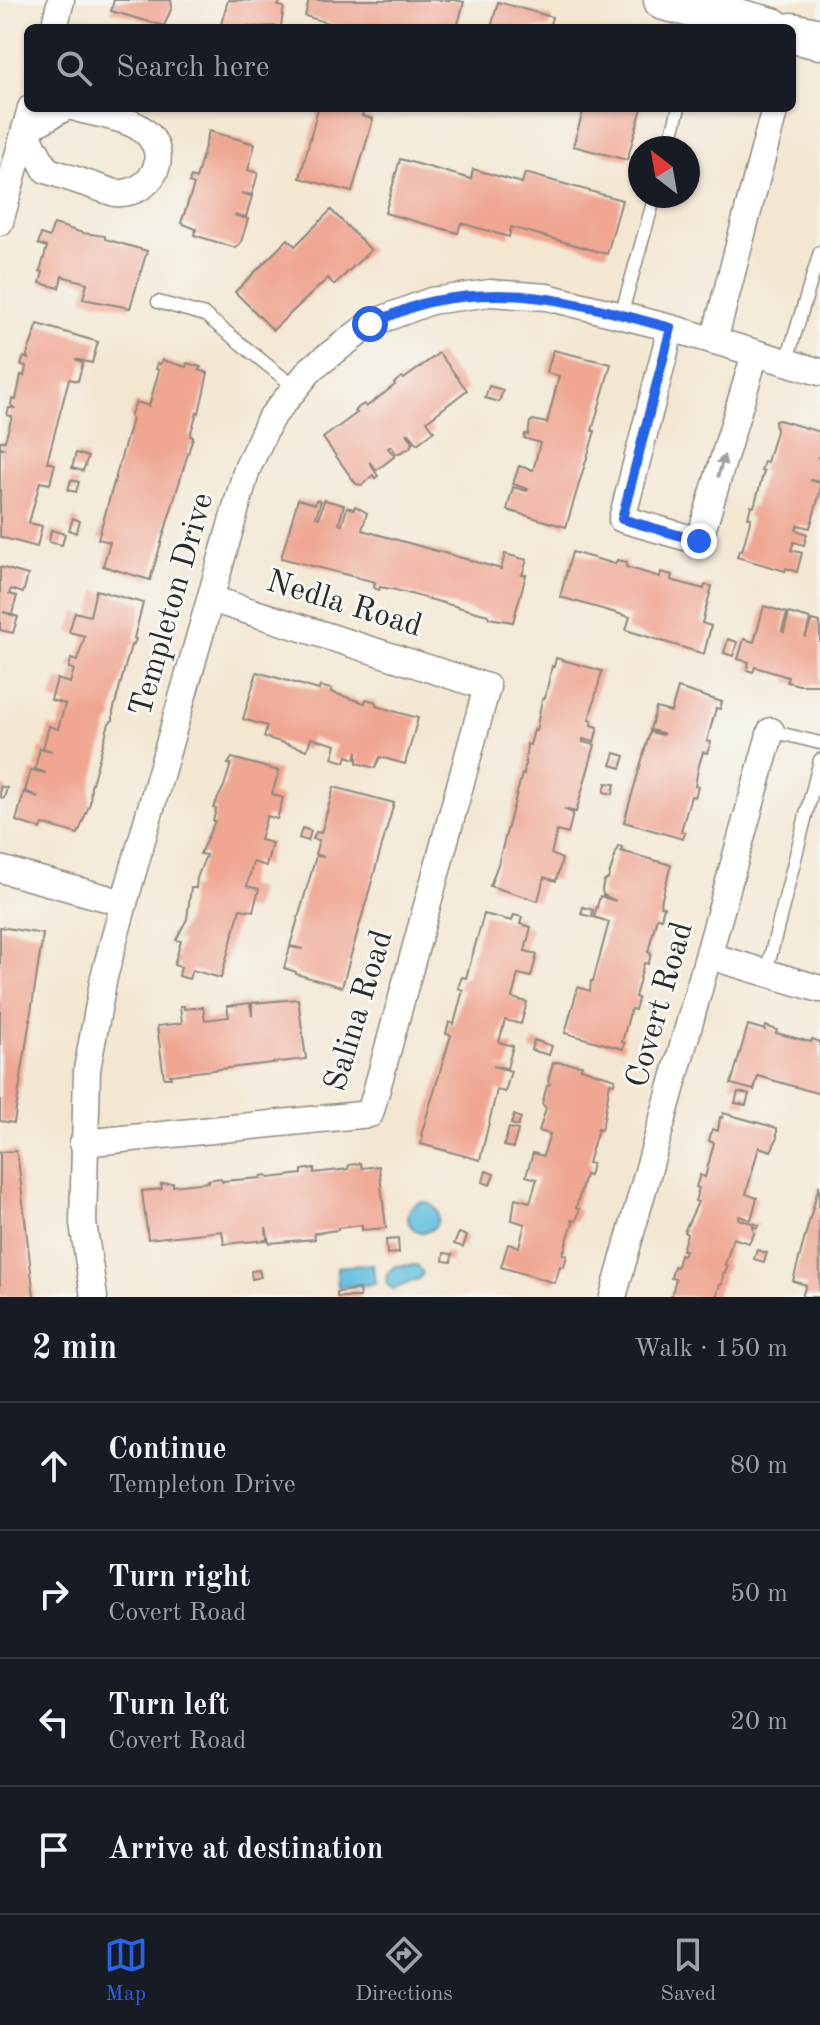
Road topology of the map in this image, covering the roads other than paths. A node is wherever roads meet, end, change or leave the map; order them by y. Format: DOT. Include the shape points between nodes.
graph roads {
  1 [pos="61,0"];
  2 [pos="664,0"];
  3 [pos="704,19"];
  4 [pos="55,24"];
  5 [pos="730,24"];
  6 [pos="49,112"];
  7 [pos="89,112"];
  8 [pos="678,112"];
  9 [pos="774,112"];
  10 [pos="19,120"];
  11 [pos="671,136"];
  12 [pos="652,208"];
  13 [pos="0,222"];
  14 [pos="820,252"];
  15 [pos="158,302"];
  16 [pos="621,315"];
  17 [pos="671,328"];
  18 [pos="714,341"];
  19 [pos="755,354"];
  20 [pos="786,363"];
  21 [pos="820,372"];
  22 [pos="296,388"];
  23 [pos="211,599"];
  24 [pos="455,676"];
  25 [pos="771,731"];
  26 [pos="820,743"];
  27 [pos="820,760"];
  28 [pos="0,869"];
  29 [pos="124,903"];
  30 [pos="710,956"];
  31 [pos="766,973"];
  32 [pos="820,989"];
  33 [pos="83,1143"];
  34 [pos="94,1297"];
  35 [pos="613,1297"];
  1 -- 4 [label="street"];
  2 -- 3 [label="main road"];
  3 -- 5 [label="main road"];
  6 -- 10 [label="street"];
  7 -- 10 [label="street" via="136,126 152,140 158,160 143,186 115,193 46,170"];
  8 -- 11 [label="lane"];
  9 -- 18 [label="street"];
  10 -- 13 [label="street"];
  12 -- 16 [label="lane"];
  14 -- 20 [label="lane"];
  15 -- 22 [label="lane" via="205,315"];
  16 -- 17 [label="street, Templeton Drive"];
  16 -- 22 [label="street, Templeton Drive" via="547,297 490,293 431,301 370,324 311,369"];
  17 -- 18 [label="street, Templeton Drive"];
  17 -- 19 [label="street, one-way" via="622,519 699,541"];
  18 -- 19 [label="street, Templeton Drive"];
  19 -- 20 [label="street, Templeton Drive"];
  20 -- 21 [label="street, Templeton Drive"];
  22 -- 23 [label="street, Templeton Drive" via="270,419 247,469"];
  23 -- 24 [label="street, Nedla Road"];
  23 -- 29 [label="street, Templeton Drive"];
  24 -- 33 [label="street, Salina Road" via="487,687 370,1114"];
  25 -- 26 [label="lane"];
  25 -- 30 [label="street, Covert Road"];
  27 -- 31 [label="lane"];
  28 -- 29 [label="street"];
  29 -- 33 [label="street, Templeton Drive" via="87,1070"];
  30 -- 31 [label="street"];
  30 -- 35 [label="street, Covert Road"];
  31 -- 32 [label="street"];
  33 -- 34 [label="street, Templeton Drive" via="83,1223"];
}
